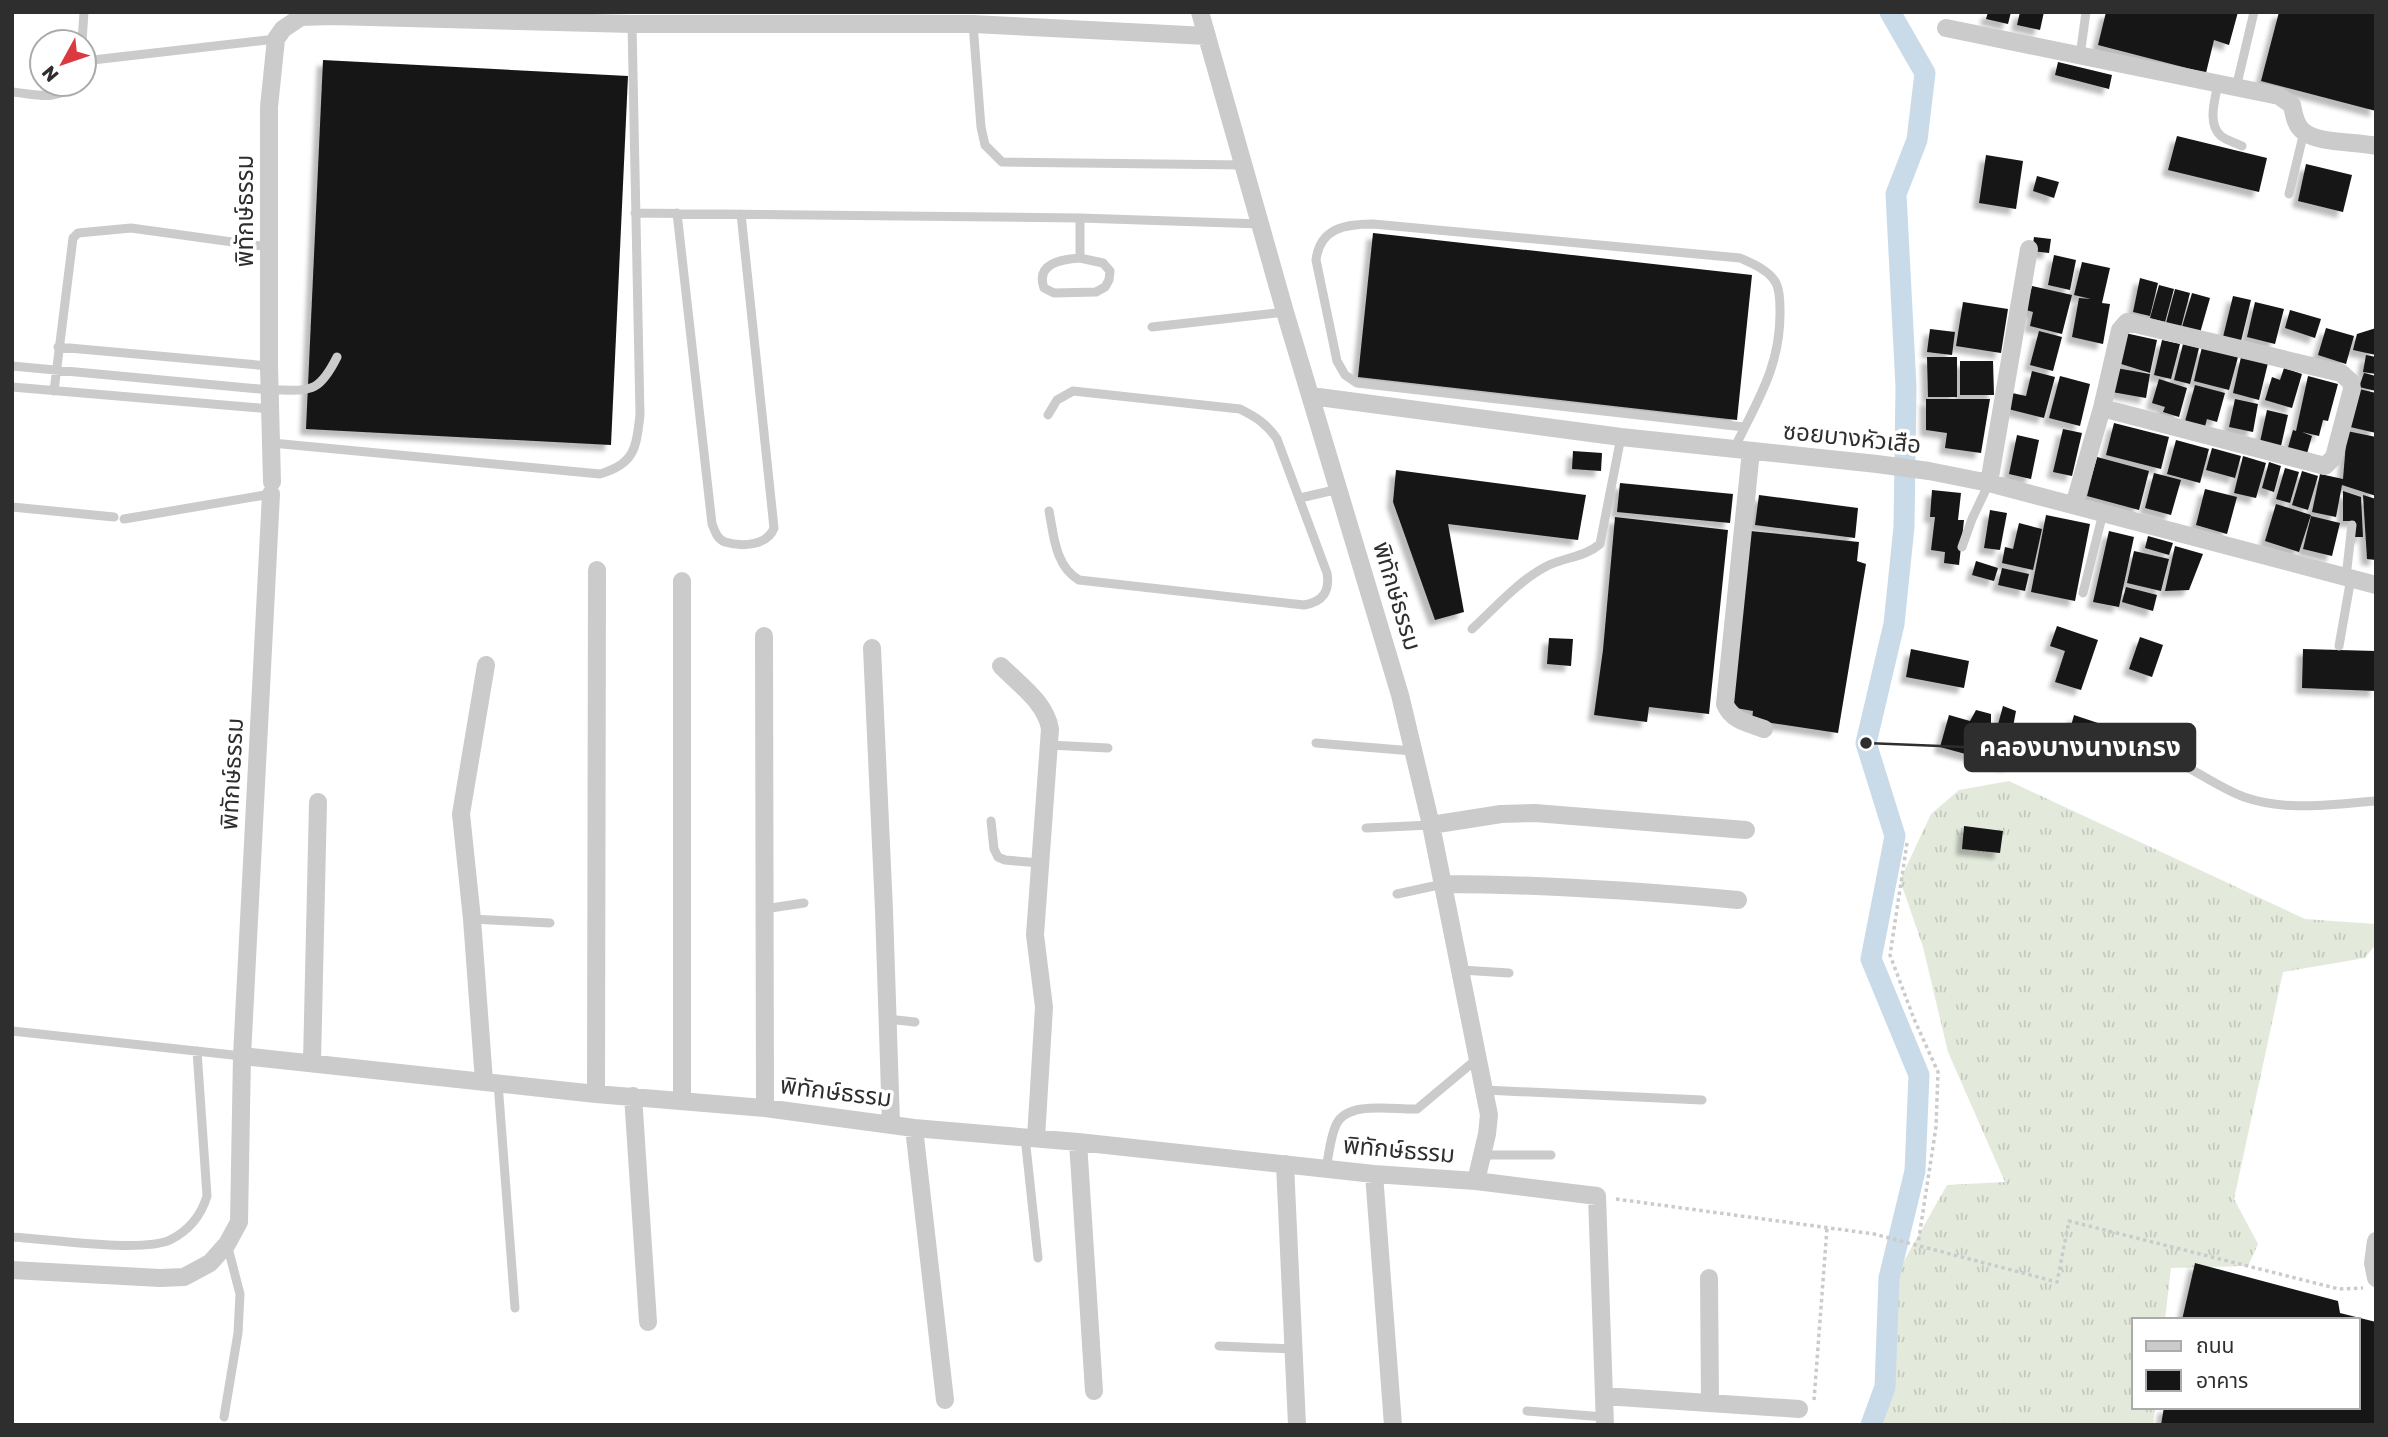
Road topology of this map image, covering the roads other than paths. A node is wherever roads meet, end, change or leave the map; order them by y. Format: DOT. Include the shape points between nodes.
graph roads {
  1 [pos="1200,12"];
  2 [pos="2086,12"];
  3 [pos="2254,12"];
  4 [pos="300,15"];
  5 [pos="783,18"];
  6 [pos="632,24"];
  7 [pos="973,24"];
  8 [pos="1946,28"];
  9 [pos="1207,36"];
  10 [pos="276,39"];
  11 [pos="2080,56"];
  12 [pos="98,59"];
  13 [pos="2218,84"];
  14 [pos="2236,88"];
  15 [pos="2304,132"];
  16 [pos="2242,146"];
  17 [pos="2376,146"];
  18 [pos="1244,165"];
  19 [pos="2289,194"];
  20 [pos="635,212"];
  21 [pos="677,213"];
  22 [pos="741,214"];
  23 [pos="1080,218"];
  24 [pos="1261,224"];
  25 [pos="269,247"];
  26 [pos="2029,249"];
  27 [pos="1080,258"];
  28 [pos="1285,312"];
  29 [pos="1153,327"];
  30 [pos="58,347"];
  31 [pos="337,357"];
  32 [pos="12,366"];
  33 [pos="269,366"];
  34 [pos="55,370"];
  35 [pos="12,387"];
  36 [pos="270,390"];
  37 [pos="54,391"];
  38 [pos="1311,396"];
  39 [pos="2102,408"];
  40 [pos="271,409"];
  41 [pos="1048,415"];
  42 [pos="1745,427"];
  43 [pos="1621,437"];
  44 [pos="272,443"];
  45 [pos="1742,450"];
  46 [pos="1989,483"];
  47 [pos="272,488"];
  48 [pos="1339,489"];
  49 [pos="1300,498"];
  50 [pos="2074,505"];
  51 [pos="12,507"];
  52 [pos="1049,512"];
  53 [pos="2103,513"];
  54 [pos="2352,524"];
  55 [pos="1962,547"];
  56 [pos="597,570"];
  57 [pos="2349,578"];
  58 [pos="682,581"];
  59 [pos="2376,585"];
  60 [pos="2083,593"];
  61 [pos="1472,629"];
  62 [pos="764,636"];
  63 [pos="2339,646"];
  64 [pos="872,648"];
  65 [pos="486,665"];
  66 [pos="1001,666"];
  67 [pos="1764,729"];
  68 [pos="1317,743"];
  69 [pos="1049,745"];
  70 [pos="1108,748"];
  71 [pos="1413,751"];
  72 [pos="2185,766"];
  73 [pos="2376,801"];
  74 [pos="318,803"];
  75 [pos="991,821"];
  76 [pos="1431,825"];
  77 [pos="1366,828"];
  78 [pos="1746,830"];
  79 [pos="1040,863"];
  80 [pos="1443,884"];
  81 [pos="1397,894"];
  82 [pos="1738,900"];
  83 [pos="804,903"];
  84 [pos="764,909"];
  85 [pos="472,919"];
  86 [pos="550,923"];
  87 [pos="1461,970"];
  88 [pos="1509,973"];
  89 [pos="887,1019"];
  90 [pos="915,1021"];
  91 [pos="12,1031"];
  92 [pos="197,1051"];
  93 [pos="242,1056"];
  94 [pos="1479,1057"];
  95 [pos="312,1062"];
  96 [pos="491,1082"];
  97 [pos="1485,1090"];
  98 [pos="596,1094"];
  99 [pos="633,1096"];
  100 [pos="1702,1100"];
  101 [pos="682,1101"];
  102 [pos="765,1108"];
  103 [pos="891,1123"];
  104 [pos="914,1128"];
  105 [pos="1031,1137"];
  106 [pos="1078,1142"];
  107 [pos="1483,1154"];
  108 [pos="1551,1155"];
  109 [pos="1285,1164"];
  110 [pos="1326,1168"];
  111 [pos="1374,1174"];
  112 [pos="1476,1181"];
  113 [pos="12,1237"];
  114 [pos="2376,1241"];
  115 [pos="227,1244"];
  116 [pos="1038,1258"];
  117 [pos="12,1270"];
  118 [pos="1709,1278"];
  119 [pos="2370,1283"];
  120 [pos="515,1308"];
  121 [pos="649,1322"];
  122 [pos="1219,1346"];
  123 [pos="1293,1349"];
  124 [pos="1094,1391"];
  125 [pos="1604,1396"];
  126 [pos="945,1400"];
  127 [pos="1710,1402"];
  128 [pos="1806,1410"];
  129 [pos="1527,1411"];
  130 [pos="224,1417"];
  131 [pos="1605,1421"];
  132 [pos="1297,1425"];
  133 [pos="1393,1425"];
  1 -- 9 [label="street, พิทักษ์ธรรม"];
  2 -- 11 [label="lane"];
  3 -- 14 [label="lane"];
  4 -- 6 [label="street"];
  4 -- 10 [label="street"];
  5 -- 6 [label="street"];
  5 -- 7 [label="street"];
  6 -- 20 [label="lane"];
  7 -- 9 [label="street"];
  7 -- 18 [label="lane" via="981,127 985,145 1002,162"];
  8 -- 11 [label="street"];
  9 -- 18 [label="street, พิทักษ์ธรรม"];
  10 -- 12 [label="lane"];
  10 -- 25 [label="street, พิทักษ์ธรรม" via="269,107"];
  11 -- 13 [label="street"];
  13 -- 14 [label="street"];
  13 -- 16 [label="lane" via="2213,116 2216,128 2221,136"];
  14 -- 15 [label="street" via="2288,100"];
  15 -- 17 [label="street"];
  15 -- 19 [label="lane"];
  18 -- 24 [label="street, พิทักษ์ธรรม"];
  20 -- 21 [label="lane"];
  20 -- 44 [label="lane" via="640,415 633,452 616,469 600,474"];
  21 -- 22 [label="lane"];
  21 -- 22 [label="lane" via="712,524 723,542 754,544 764,541 774,528"];
  22 -- 23 [label="lane"];
  23 -- 24 [label="lane"];
  23 -- 27 [label="lane"];
  24 -- 28 [label="street, พิทักษ์ธรรม"];
  25 -- 30 [label="lane" via="131,228 78,233 73,238"];
  25 -- 33 [label="street, พิทักษ์ธรรม"];
  26 -- 46 [label="street"];
  27 -- 27 [label="lane" via="1103,263 1110,271 1105,287 1096,292 1054,293 1044,288 1043,272 1051,264"];
  28 -- 29 [label="lane"];
  28 -- 38 [label="street, พิทักษ์ธรรม"];
  30 -- 33 [label="lane"];
  30 -- 34 [label="lane"];
  31 -- 36 [label="lane" via="321,384 309,390"];
  32 -- 34 [label="lane"];
  33 -- 36 [label="street, พิทักษ์ธรรม"];
  34 -- 36 [label="lane"];
  34 -- 37 [label="lane"];
  35 -- 37 [label="lane"];
  36 -- 40 [label="street, พิทักษ์ธรรม"];
  37 -- 40 [label="lane"];
  38 -- 43 [label="street, ซอยบางหัวเสือ"];
  38 -- 48 [label="street, พิทักษ์ธรรม"];
  39 -- 39 [label="street" via="2325,466 2334,457 2352,389 2341,373 2131,321 2120,330"];
  39 -- 50 [label="street"];
  40 -- 44 [label="street, พิทักษ์ธรรม"];
  41 -- 49 [label="lane" via="1057,400 1073,391 1240,409 1257,417 1277,439"];
  42 -- 42 [label="lane" via="1357,383 1337,361 1316,260 1318,248 1339,227 1351,223 1740,258 1752,263 1776,284 1780,327 1774,364"];
  42 -- 45 [label="lane"];
  43 -- 45 [label="street, ซอยบางหัวเสือ"];
  43 -- 61 [label="lane" via="1600,544 1549,565"];
  44 -- 47 [label="street, พิทักษ์ธรรม"];
  45 -- 46 [label="street, ซอยบางหัวเสือ" via="1877,464"];
  45 -- 67 [label="street" via="1725,704 1736,719"];
  46 -- 50 [label="street, ซอยบางหัวเสือ"];
  46 -- 55 [label="lane"];
  47 -- 51 [label="lane" via="119,518"];
  47 -- 93 [label="street, พิทักษ์ธรรม"];
  48 -- 49 [label="lane"];
  48 -- 71 [label="street, พิทักษ์ธรรม"];
  49 -- 52 [label="lane" via="1329,584 1320,600 1304,605 1079,580 1062,564"];
  50 -- 53 [label="street, ซอยบางหัวเสือ"];
  53 -- 57 [label="street, ซอยบางหัวเสือ"];
  53 -- 60 [label="lane"];
  54 -- 57 [label="lane"];
  56 -- 98 [label="street"];
  57 -- 59 [label="street, ซอยบางหัวเสือ"];
  57 -- 63 [label="lane"];
  58 -- 101 [label="street"];
  62 -- 84 [label="street"];
  64 -- 89 [label="street"];
  65 -- 85 [label="street" via="461,814"];
  66 -- 69 [label="street" via="1048,716"];
  68 -- 71 [label="lane"];
  69 -- 70 [label="lane"];
  69 -- 79 [label="street"];
  71 -- 76 [label="street, พิทักษ์ธรรม"];
  72 -- 73 [label="lane" via="2267,804 2299,807"];
  74 -- 95 [label="street"];
  75 -- 79 [label="lane" via="998,857"];
  76 -- 77 [label="lane"];
  76 -- 78 [label="street" via="1535,813"];
  76 -- 80 [label="street, พิทักษ์ธรรม"];
  79 -- 105 [label="street" via="1035,935 1044,1007"];
  80 -- 81 [label="lane"];
  80 -- 82 [label="street" via="1620,889"];
  80 -- 87 [label="street, พิทักษ์ธรรม"];
  83 -- 84 [label="lane"];
  84 -- 102 [label="street"];
  85 -- 86 [label="lane"];
  85 -- 96 [label="street"];
  87 -- 88 [label="lane"];
  87 -- 94 [label="street, พิทักษ์ธรรม"];
  89 -- 90 [label="lane"];
  89 -- 103 [label="street"];
  91 -- 92 [label="lane"];
  92 -- 93 [label="lane"];
  92 -- 113 [label="lane" via="207,1196 202,1213 188,1228 151,1245"];
  93 -- 95 [label="street, พิทักษ์ธรรม"];
  93 -- 115 [label="street, พิทักษ์ธรรม" via="239,1222"];
  94 -- 97 [label="street, พิทักษ์ธรรม"];
  94 -- 110 [label="lane" via="1417,1109 1362,1108 1342,1115"];
  95 -- 96 [label="street, พิทักษ์ธรรม"];
  96 -- 98 [label="street, พิทักษ์ธรรม"];
  96 -- 120 [label="lane"];
  97 -- 100 [label="lane"];
  97 -- 107 [label="street, พิทักษ์ธรรม" via="1489,1115"];
  98 -- 99 [label="street, พิทักษ์ธรรม"];
  99 -- 101 [label="street, พิทักษ์ธรรม"];
  99 -- 121 [label="street"];
  101 -- 102 [label="street, พิทักษ์ธรรม"];
  102 -- 103 [label="street, พิทักษ์ธรรม"];
  103 -- 104 [label="street, พิทักษ์ธรรม"];
  104 -- 105 [label="street, พิทักษ์ธรรม"];
  104 -- 126 [label="street"];
  105 -- 106 [label="street, พิทักษ์ธรรม"];
  105 -- 116 [label="lane"];
  106 -- 109 [label="street, พิทักษ์ธรรม"];
  106 -- 124 [label="street"];
  107 -- 108 [label="lane"];
  107 -- 112 [label="street, พิทักษ์ธรรม"];
  109 -- 110 [label="street, พิทักษ์ธรรม"];
  109 -- 123 [label="street"];
  110 -- 111 [label="street, พิทักษ์ธรรม"];
  111 -- 112 [label="street, พิทักษ์ธรรม"];
  111 -- 133 [label="street"];
  112 -- 125 [label="street" via="1597,1196"];
  114 -- 119 [label="street"];
  115 -- 117 [label="street, พิทักษ์ธรรม" via="210,1263 184,1277"];
  115 -- 130 [label="lane" via="240,1294"];
  118 -- 127 [label="street"];
  122 -- 123 [label="lane"];
  123 -- 132 [label="street"];
  125 -- 127 [label="street"];
  125 -- 131 [label="street"];
  127 -- 128 [label="street"];
  129 -- 131 [label="lane"];
}
